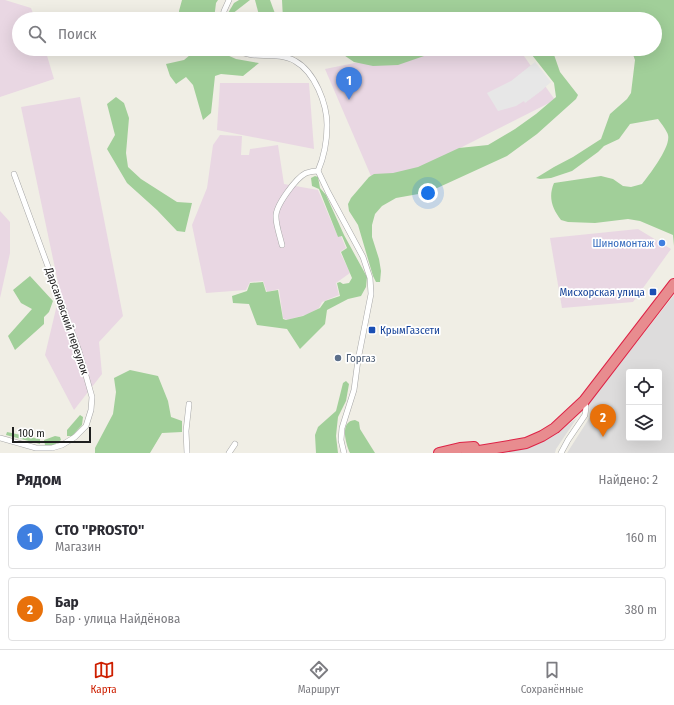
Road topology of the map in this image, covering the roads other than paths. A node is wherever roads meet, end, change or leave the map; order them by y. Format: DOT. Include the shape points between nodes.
graph roads {
  1 [pos="229,0"];
  2 [pos="224,12"];
  3 [pos="272,56"];
  4 [pos="318,171"];
  5 [pos="14,174"];
  6 [pos="282,245"];
  7 [pos="674,278"];
  8 [pos="674,284"];
  9 [pos="583,399"];
  10 [pos="189,404"];
  11 [pos="0,438"];
  12 [pos="235,444"];
  13 [pos="186,453"];
  14 [pos="229,453"];
  15 [pos="344,453"];
  16 [pos="440,453"];
  17 [pos="466,453"];
  18 [pos="561,453"];
  1 -- 2 [label="street"];
  3 -- 4 [label="street" via="295,61 308,72 320,92 327,125 322,162"];
  4 -- 6 [label="street" via="306,173 298,179 278,208 275,216"];
  4 -- 15 [label="street" via="363,257 370,278 371,294 354,390 342,428"];
  5 -- 11 [label="street, Дарсановский переулок" via="79,351 92,397 86,426 62,445 36,448"];
  7 -- 9 [label="highway"];
  8 -- 9 [label="highway"];
  9 -- 16 [label="highway" via="552,426 528,440 460,448"];
  9 -- 17 [label="highway" via="555,428 542,436 526,443"];
  9 -- 18 [label="street" via="585,415"];
  10 -- 13 [label="street"];
  12 -- 14 [label="street"];
}
